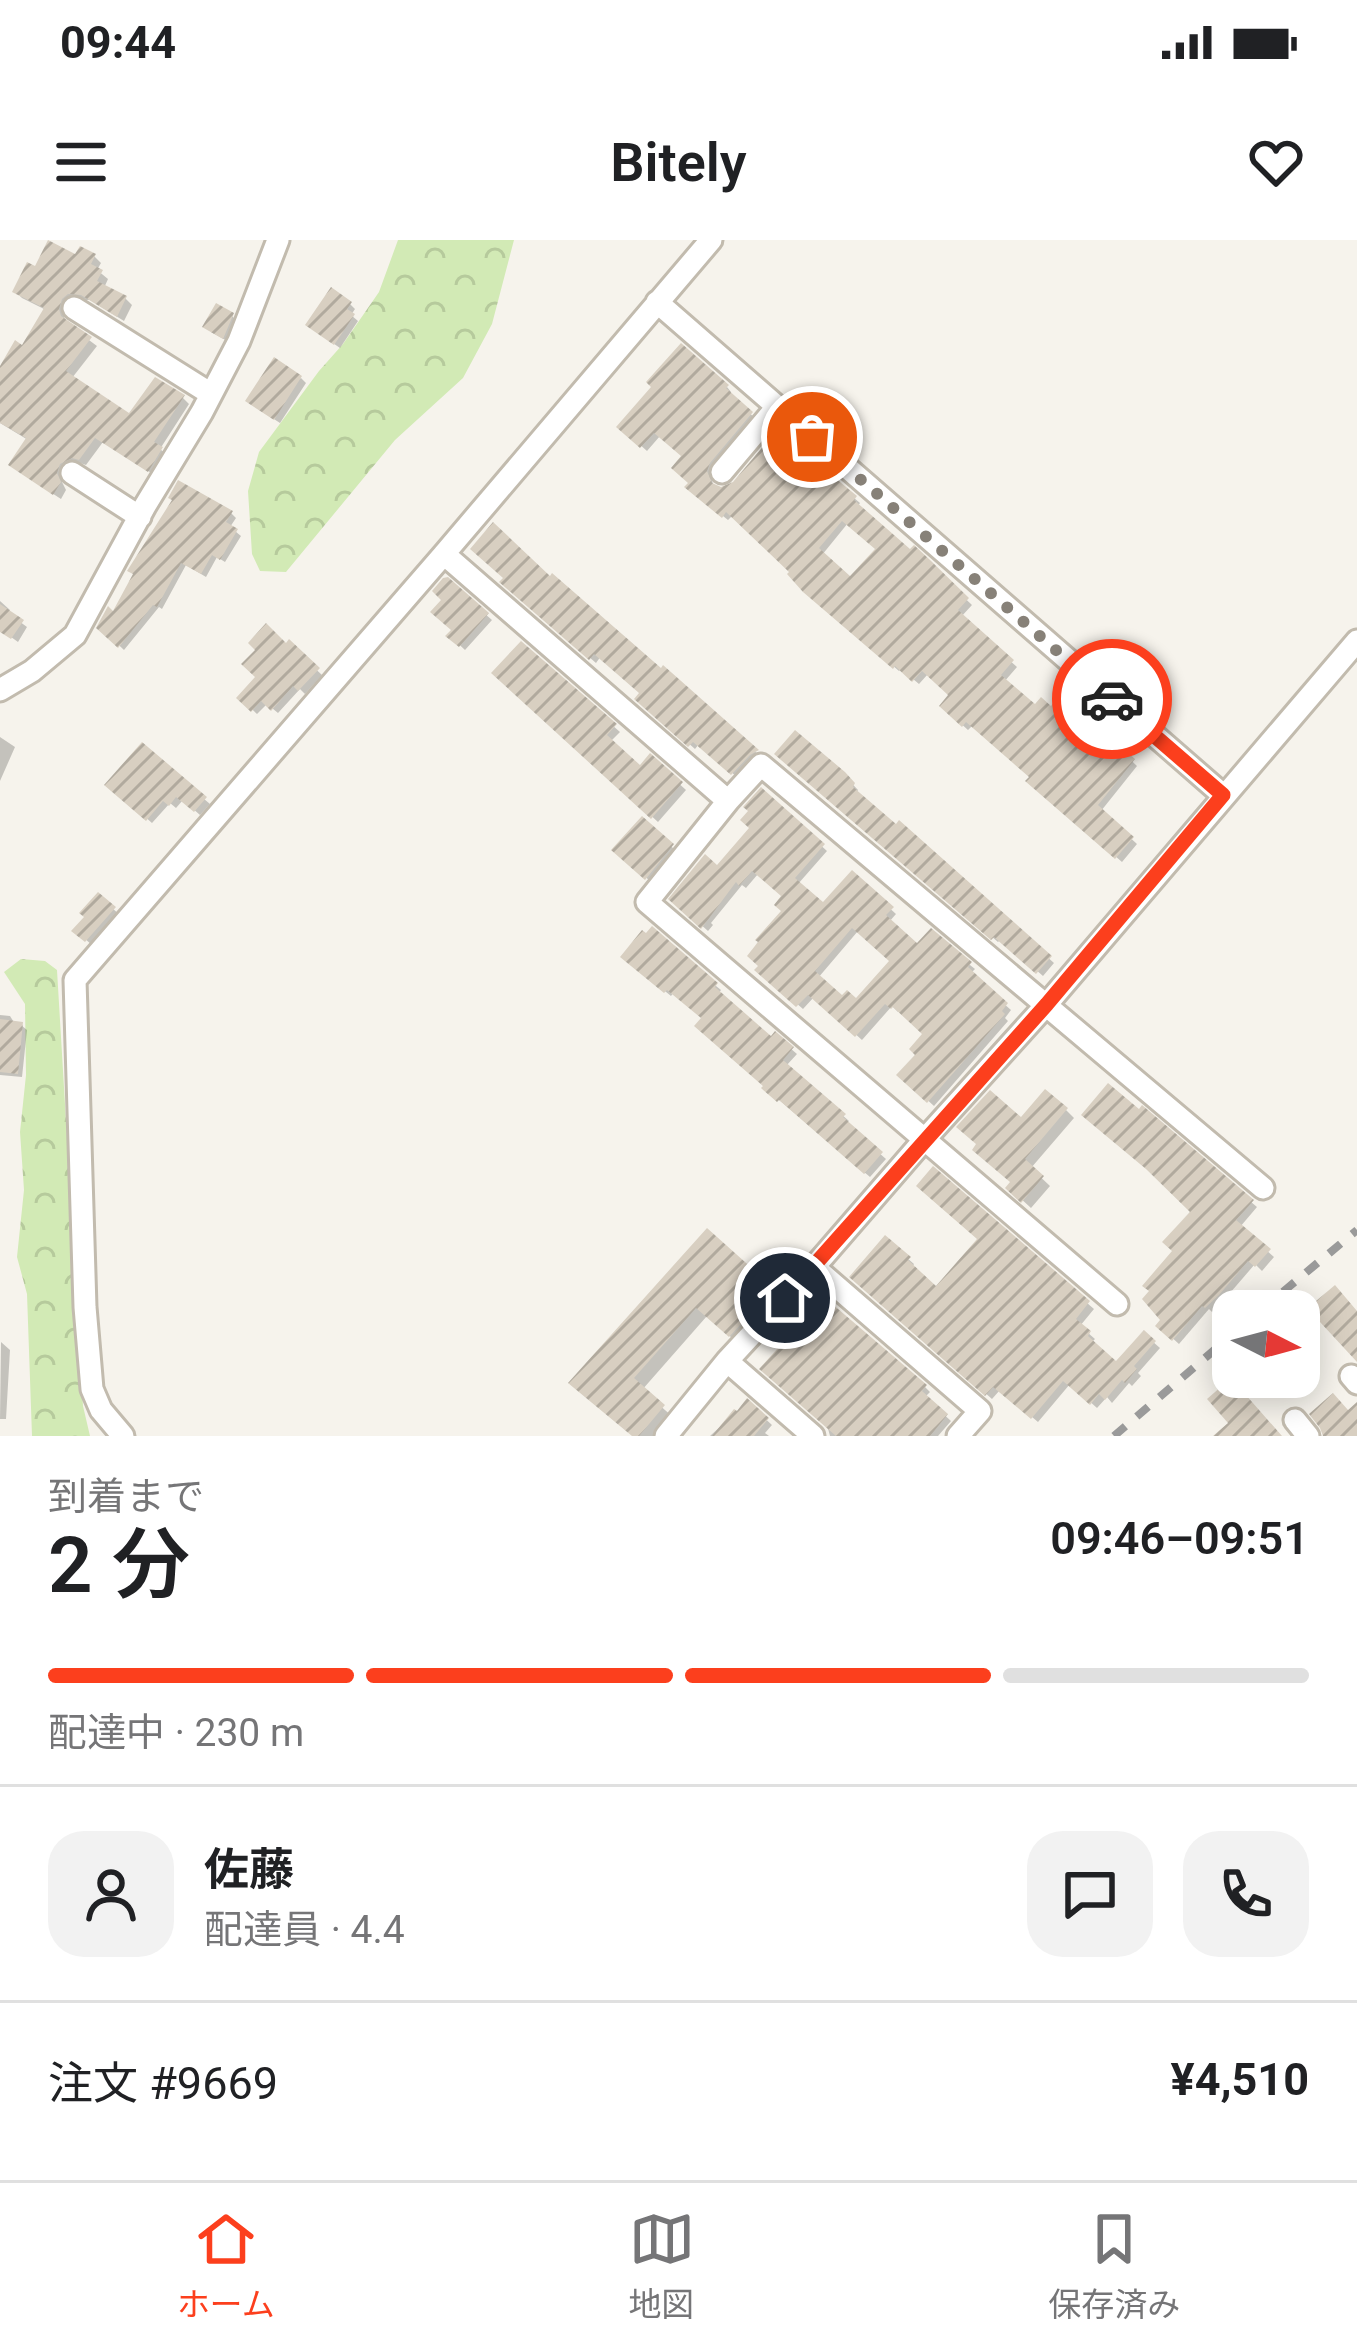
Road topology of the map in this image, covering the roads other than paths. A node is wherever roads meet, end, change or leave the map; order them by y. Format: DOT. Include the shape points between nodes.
graph roads {
  1 [pos="278,240"];
  2 [pos="711,240"];
  3 [pos="657,302"];
  4 [pos="74,308"];
  5 [pos="211,394"];
  6 [pos="777,407"];
  7 [pos="722,472"];
  8 [pos="72,473"];
  9 [pos="140,517"];
  10 [pos="444,554"];
  11 [pos="1357,641"];
  12 [pos="0,689"];
  13 [pos="1223,795"];
  14 [pos="728,801"];
  15 [pos="1047,1004"];
  16 [pos="924,1140"];
  17 [pos="1262,1188"];
  18 [pos="814,1267"];
  19 [pos="1118,1304"];
  20 [pos="727,1360"];
  21 [pos="122,1436"];
  22 [pos="666,1436"];
  23 [pos="813,1436"];
  24 [pos="958,1436"];
  1 -- 5 [label="street"];
  2 -- 3 [label="street"];
  3 -- 6 [label="street"];
  3 -- 10 [label="street"];
  4 -- 5 [label="street"];
  5 -- 9 [label="street"];
  6 -- 7 [label="street"];
  6 -- 13 [label="street"];
  8 -- 9 [label="street"];
  9 -- 12 [label="street" via="75,634"];
  10 -- 14 [label="street"];
  10 -- 21 [label="street" via="75,980 92,1389"];
  11 -- 13 [label="street"];
  13 -- 15 [label="street"];
  14 -- 15 [label="street" via="761,765"];
  14 -- 16 [label="street" via="647,902"];
  15 -- 16 [label="street"];
  15 -- 17 [label="street"];
  16 -- 18 [label="street"];
  16 -- 19 [label="street"];
  18 -- 20 [label="street"];
  18 -- 24 [label="street" via="980,1411"];
  20 -- 22 [label="street"];
  20 -- 23 [label="street"];
}
